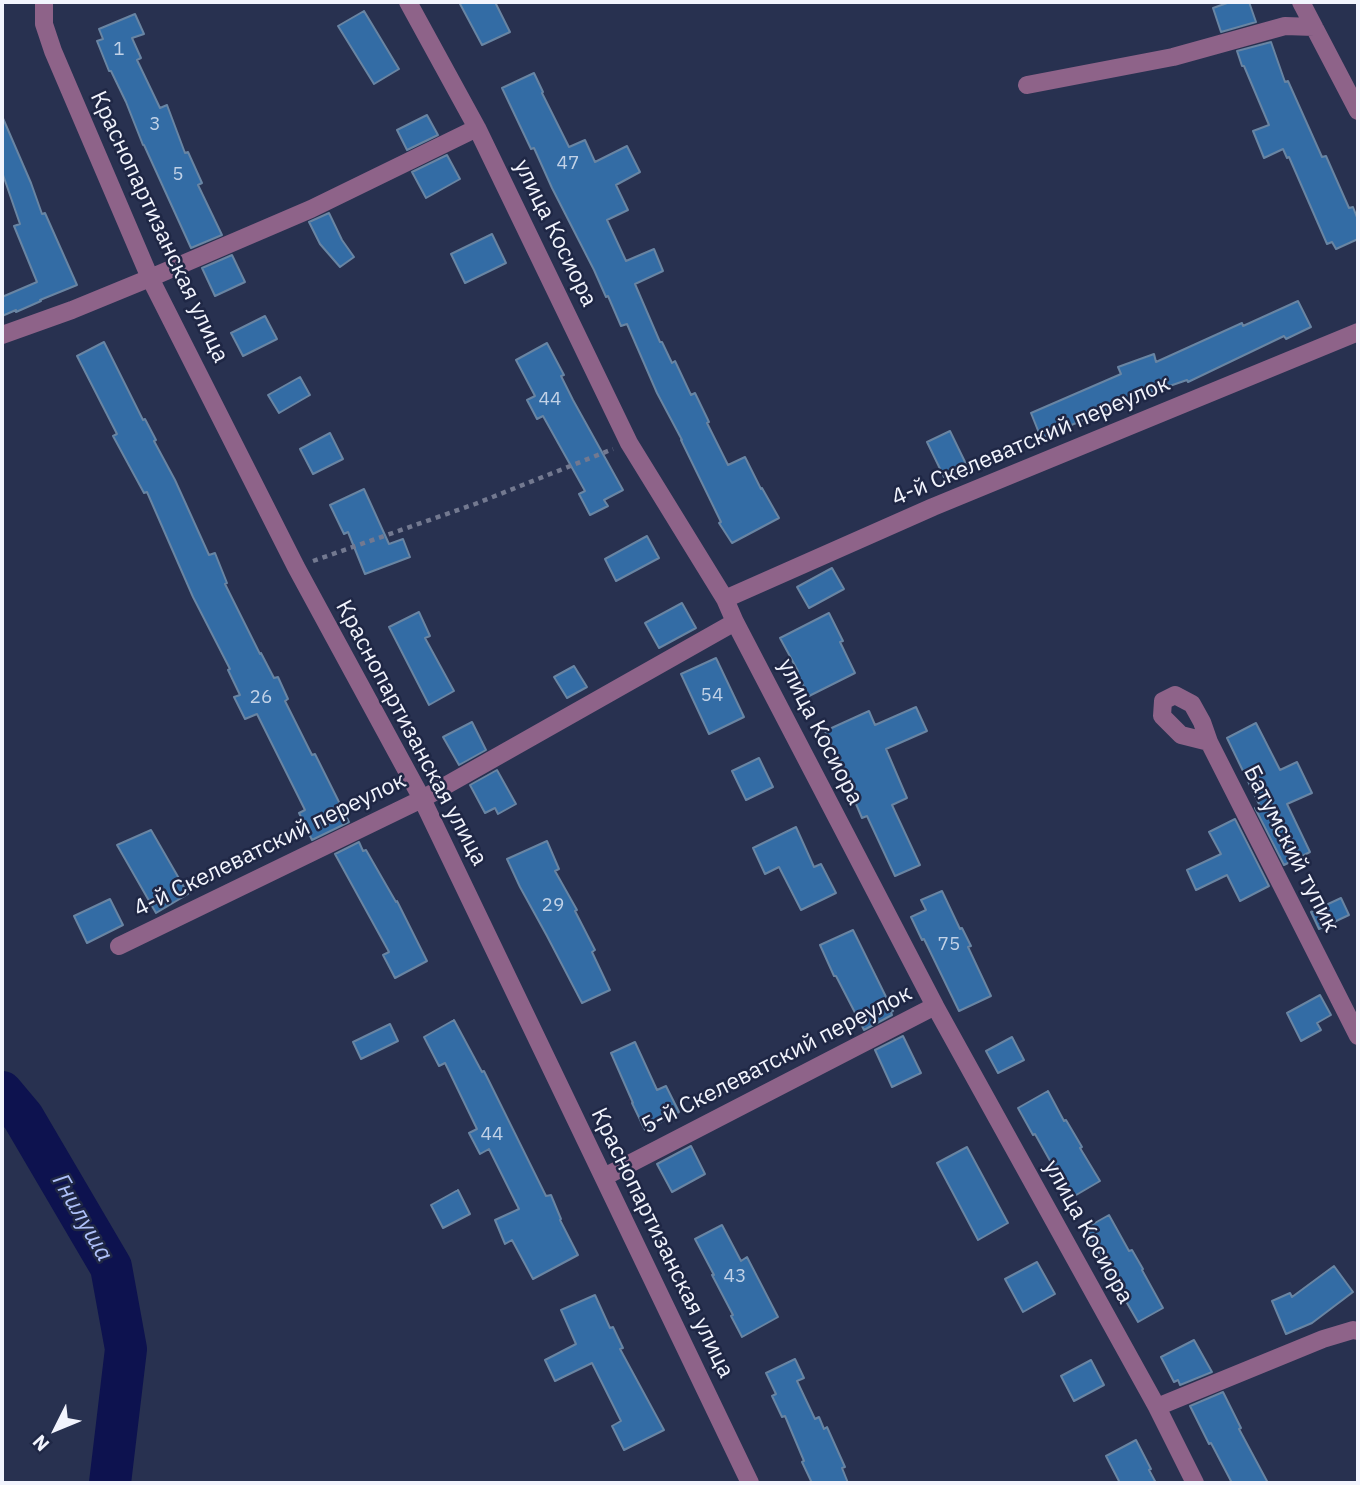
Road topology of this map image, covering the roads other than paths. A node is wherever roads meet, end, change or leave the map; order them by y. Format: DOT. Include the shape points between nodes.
graph roads {
  1 [pos="44,2"];
  2 [pos="408,2"];
  3 [pos="1301,2"];
  4 [pos="1314,26"];
  5 [pos="1027,85"];
  6 [pos="1358,111"];
  7 [pos="477,128"];
  8 [pos="150,278"];
  9 [pos="1358,332"];
  10 [pos="2,335"];
  11 [pos="725,599"];
  12 [pos="735,621"];
  13 [pos="1209,742"];
  14 [pos="422,799"];
  15 [pos="119,946"];
  16 [pos="935,1006"];
  17 [pos="1358,1036"];
  18 [pos="604,1177"];
  19 [pos="1358,1331"];
  20 [pos="1157,1407"];
  21 [pos="750,1483"];
  22 [pos="1195,1483"];
  1 -- 8 [label="street, Краснопартизанская улица" via="44,24 52,51"];
  2 -- 7 [label="street, улица Косиора"];
  3 -- 4 [label="street"];
  4 -- 5 [label="street" via="1285,26 1173,57"];
  4 -- 6 [label="street"];
  7 -- 8 [label="street" via="311,209"];
  7 -- 11 [label="street, улица Косиора" via="629,443"];
  8 -- 10 [label="street"];
  8 -- 14 [label="street, Краснопартизанская улица" via="296,567"];
  9 -- 11 [label="street, 4-й Скелеватский переулок" via="933,507"];
  11 -- 12 [label="street, улица Косиора"];
  12 -- 14 [label="street, 4-й Скелеватский переулок"];
  12 -- 16 [label="street, улица Косиора"];
  13 -- 13 [label="street, Батумский тупик" via="1192,704 1175,695 1163,701 1162,716 1181,735"];
  13 -- 17 [label="street, Батумский тупик"];
  14 -- 15 [label="street, 4-й Скелеватский переулок"];
  14 -- 18 [label="street, Краснопартизанская улица"];
  16 -- 18 [label="street, 5-й Скелеватский переулок"];
  16 -- 20 [label="street, улица Косиора"];
  18 -- 21 [label="street, Краснопартизанская улица"];
  19 -- 20 [label="street" via="1323,1339"];
  20 -- 22 [label="street, улица Косиора"];
}
